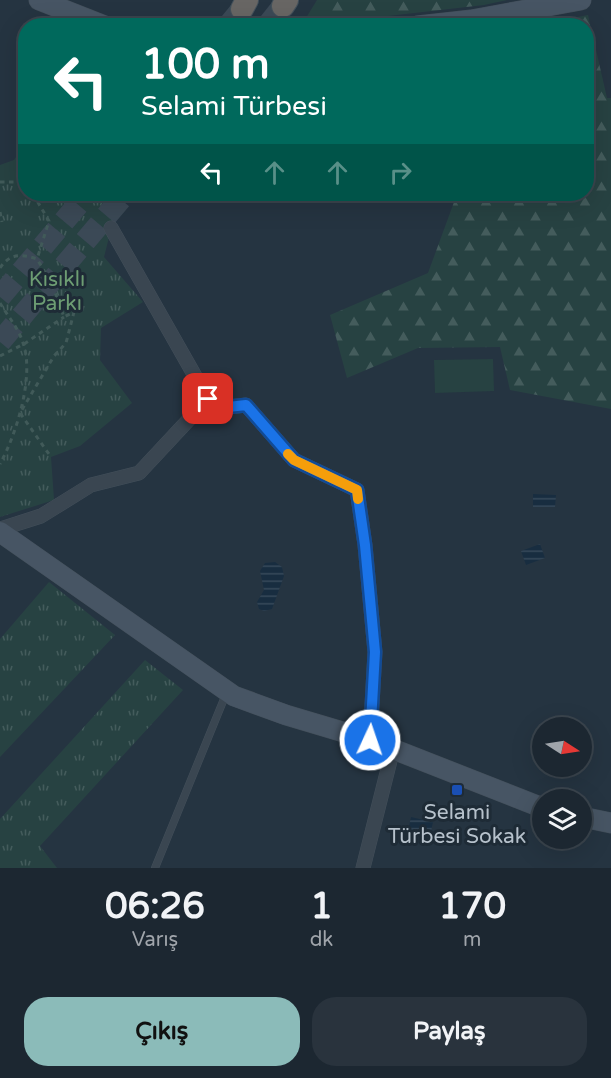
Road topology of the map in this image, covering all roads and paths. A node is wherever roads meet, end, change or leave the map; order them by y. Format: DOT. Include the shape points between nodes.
graph roads {
  1 [pos="39,0"];
  2 [pos="581,0"];
  3 [pos="85,18"];
  4 [pos="482,18"];
  5 [pos="0,182"];
  6 [pos="18,182"];
  7 [pos="37,201"];
  8 [pos="0,212"];
  9 [pos="2,222"];
  10 [pos="111,228"];
  11 [pos="37,259"];
  12 [pos="0,268"];
  13 [pos="0,303"];
  14 [pos="64,317"];
  15 [pos="24,344"];
  16 [pos="0,356"];
  17 [pos="208,399"];
  18 [pos="20,413"];
  19 [pos="51,457"];
  20 [pos="0,464"];
  21 [pos="0,531"];
  22 [pos="227,692"];
  23 [pos="370,740"];
  24 [pos="393,749"];
  25 [pos="532,804"];
  26 [pos="592,820"];
  27 [pos="611,823"];
  28 [pos="155,868"];
  29 [pos="363,868"];
  1 -- 3 [label="main road"];
  2 -- 4 [label="main road"];
  5 -- 6 [label="path"];
  7 -- 11 [label="path" via="49,221"];
  8 -- 9 [label="path"];
  10 -- 17 [label="street"];
  11 -- 12 [label="path" via="18,255"];
  11 -- 14 [label="path" via="52,284"];
  13 -- 15 [label="path"];
  14 -- 15 [label="path"];
  14 -- 18 [label="path" via="74,312 66,343"];
  15 -- 16 [label="path"];
  15 -- 18 [label="path" via="27,371"];
  17 -- 21 [label="street" via="139,473 91,485 41,516"];
  17 -- 23 [label="street" via="219,408 246,405 294,460 357,490 375,652"];
  18 -- 19 [label="path"];
  18 -- 20 [label="path"];
  21 -- 22 [label="main road"];
  22 -- 23 [label="main road" via="286,715"];
  22 -- 28 [label="lane"];
  23 -- 24 [label="main road"];
  24 -- 25 [label="main road"];
  24 -- 29 [label="street"];
  26 -- 27 [label="main road"];
}
